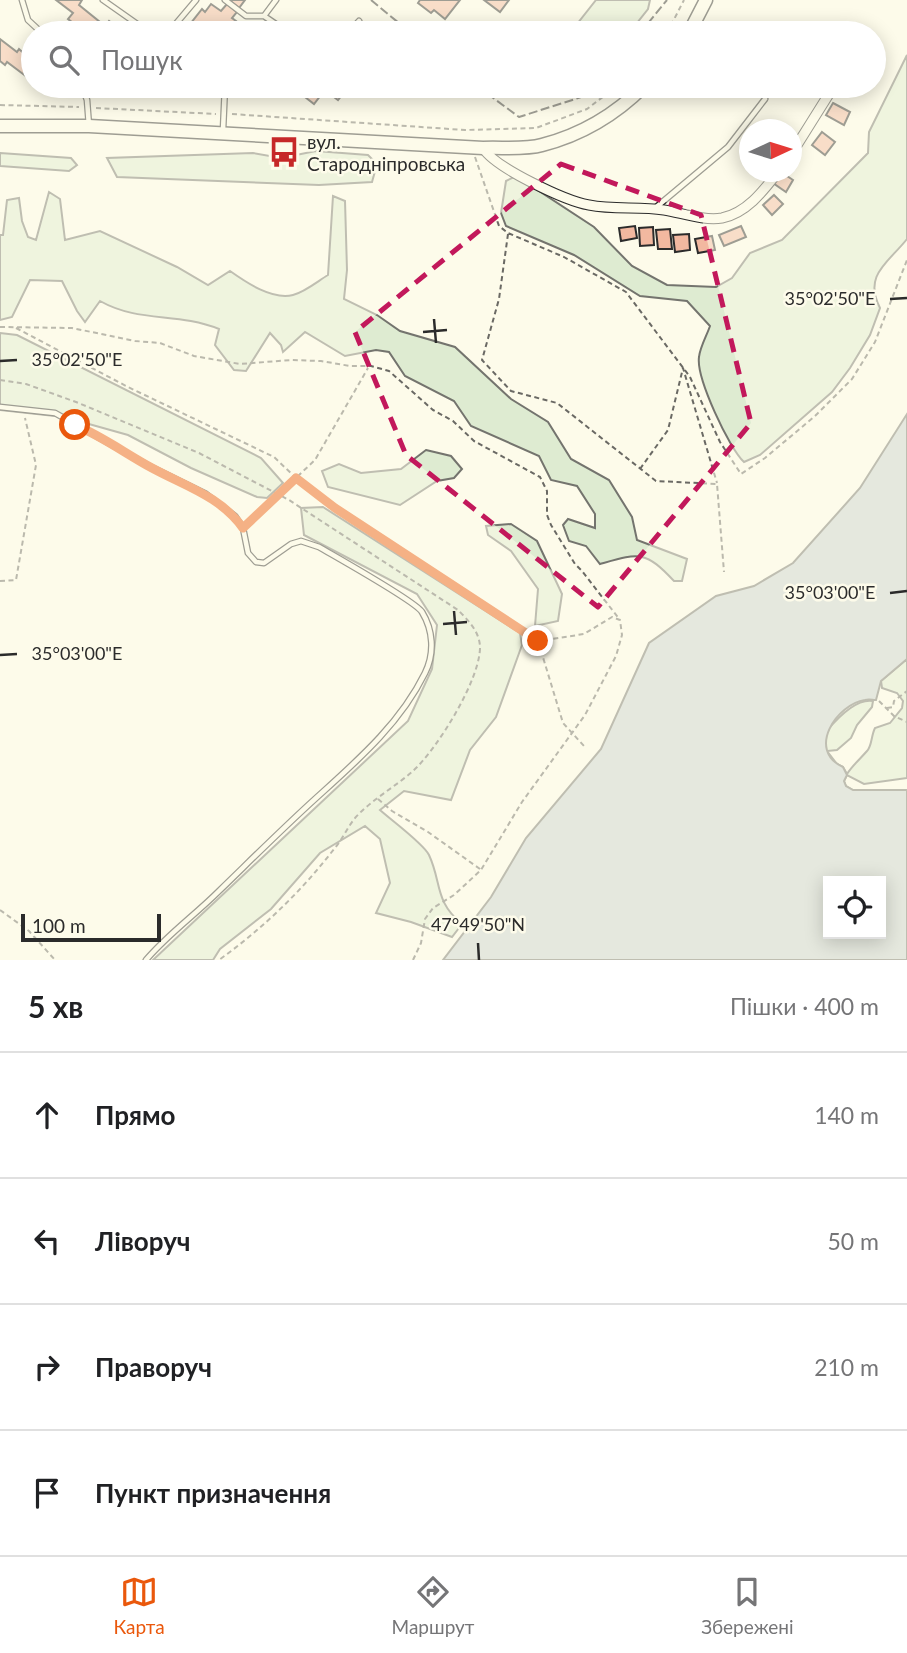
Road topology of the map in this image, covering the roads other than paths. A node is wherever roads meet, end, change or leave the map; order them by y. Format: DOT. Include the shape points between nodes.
graph roads {
  1 [pos="22,0"];
  2 [pos="103,0"];
  3 [pos="196,0"];
  4 [pos="225,0"];
  5 [pos="276,0"];
  6 [pos="706,0"];
  7 [pos="264,16"];
  8 [pos="29,21"];
  9 [pos="133,21"];
  10 [pos="178,21"];
  11 [pos="271,21"];
  12 [pos="695,21"];
  13 [pos="86,98"];
  14 [pos="225,98"];
  15 [pos="632,98"];
  16 [pos="826,98"];
  17 [pos="765,99"];
  18 [pos="0,126"];
  19 [pos="89,126"];
  20 [pos="223,133"];
  21 [pos="802,137"];
  22 [pos="476,148"];
  23 [pos="770,182"];
  24 [pos="654,209"];
  25 [pos="0,407"];
  26 [pos="146,960"];
  1 -- 8 [label="lane"];
  2 -- 9 [label="lane"];
  3 -- 10 [label="lane"];
  4 -- 7 [label="lane" via="246,16"];
  5 -- 7 [label="lane"];
  6 -- 12 [label="street"];
  7 -- 11 [label="lane"];
  13 -- 19 [label="lane"];
  14 -- 20 [label="lane"];
  15 -- 22 [label="street" via="595,125 540,146"];
  16 -- 21 [label="street"];
  17 -- 24 [label="lane" via="728,147"];
  18 -- 19 [label="street"];
  19 -- 20 [label="street"];
  20 -- 22 [label="street"];
  22 -- 24 [label="street" via="516,173 587,205"];
  23 -- 24 [label="street" via="744,209 722,218"];
  25 -- 26 [label="lane" via="55,412 206,494 235,516 243,528 248,553 256,562 264,563 301,541 319,547 421,609 429,628 432,645 426,671 400,716"];
}
